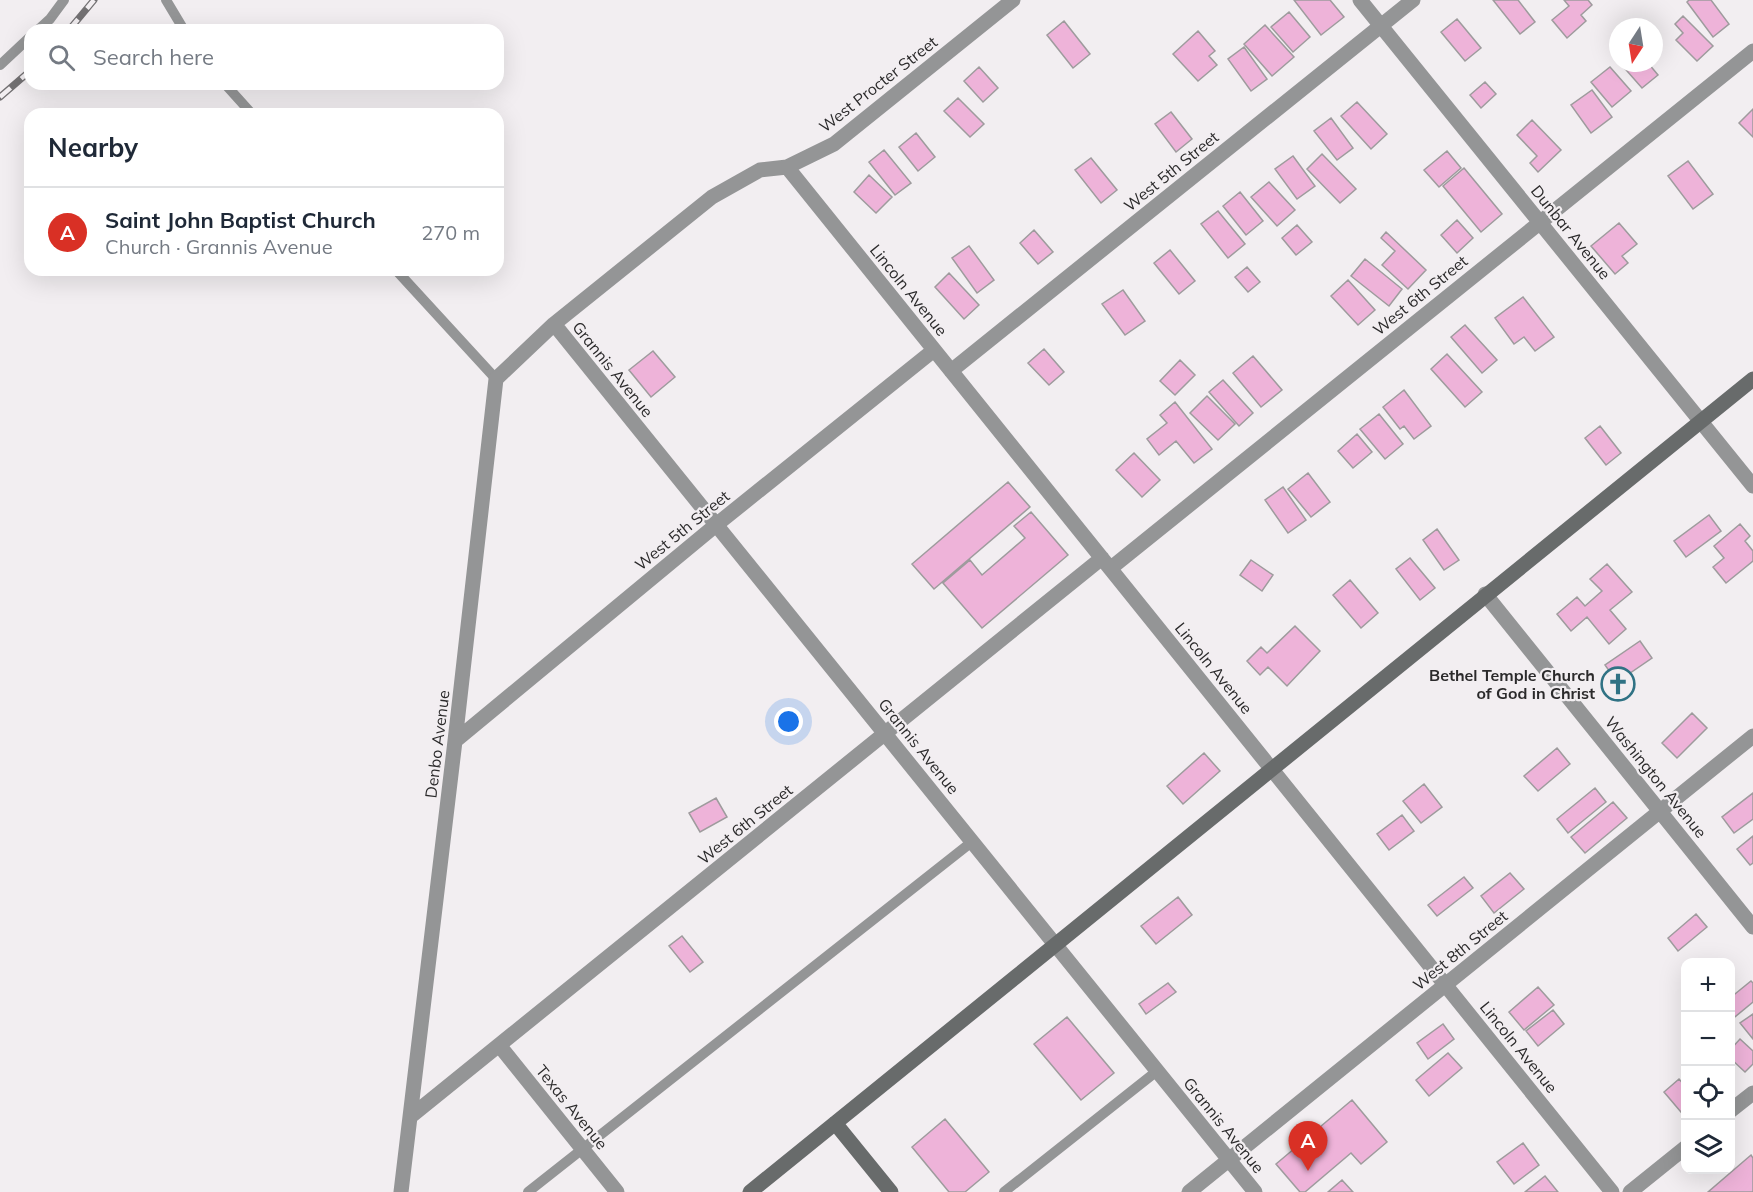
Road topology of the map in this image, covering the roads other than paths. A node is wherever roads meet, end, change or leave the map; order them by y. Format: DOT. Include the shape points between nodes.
graph roads {
  1 [pos="64,0"];
  2 [pos="166,0"];
  3 [pos="1013,0"];
  4 [pos="1360,0"];
  5 [pos="1413,0"];
  6 [pos="45,24"];
  7 [pos="180,24"];
  8 [pos="1381,26"];
  9 [pos="24,43"];
  10 [pos="1753,51"];
  11 [pos="0,65"];
  12 [pos="230,90"];
  13 [pos="247,108"];
  14 [pos="787,167"];
  15 [pos="1540,222"];
  16 [pos="402,276"];
  17 [pos="554,324"];
  18 [pos="934,350"];
  19 [pos="951,371"];
  20 [pos="496,379"];
  21 [pos="1753,379"];
  22 [pos="1701,421"];
  23 [pos="1753,486"];
  24 [pos="716,525"];
  25 [pos="1106,563"];
  26 [pos="1485,594"];
  27 [pos="885,734"];
  28 [pos="1753,736"];
  29 [pos="455,741"];
  30 [pos="1271,768"];
  31 [pos="1659,810"];
  32 [pos="973,841"];
  33 [pos="1753,927"];
  34 [pos="1057,945"];
  35 [pos="1446,985"];
  36 [pos="499,1045"];
  37 [pos="1157,1071"];
  38 [pos="1753,1093"];
  39 [pos="1735,1108"];
  40 [pos="410,1117"];
  41 [pos="835,1123"];
  42 [pos="583,1149"];
  43 [pos="1681,1151"];
  44 [pos="1229,1160"];
  45 [pos="401,1192"];
  46 [pos="528,1192"];
  47 [pos="617,1192"];
  48 [pos="750,1192"];
  49 [pos="891,1192"];
  50 [pos="1004,1192"];
  51 [pos="1189,1192"];
  52 [pos="1255,1192"];
  53 [pos="1612,1192"];
  54 [pos="1630,1192"];
  1 -- 6 [label="lane"];
  2 -- 7 [label="lane"];
  3 -- 14 [label="street, West Procter Street" via="834,144"];
  4 -- 8 [label="street, Dunbar Avenue"];
  5 -- 8 [label="street, West 5th Street"];
  8 -- 15 [label="street, Dunbar Avenue"];
  8 -- 19 [label="street, West 5th Street"];
  9 -- 11 [label="lane"];
  10 -- 15 [label="street, West 6th Street"];
  12 -- 13 [label="lane"];
  14 -- 17 [label="street, West Procter Street" via="760,170 712,197"];
  14 -- 18 [label="street, Lincoln Avenue"];
  15 -- 22 [label="street, Dunbar Avenue"];
  15 -- 25 [label="street, West 6th Street"];
  16 -- 20 [label="lane"];
  17 -- 20 [label="street"];
  17 -- 24 [label="street, Grannis Avenue"];
  18 -- 19 [label="street, Lincoln Avenue"];
  18 -- 24 [label="street, West 5th Street"];
  19 -- 25 [label="street, Lincoln Avenue"];
  20 -- 29 [label="street, Denbo Avenue"];
  21 -- 22 [label="main road"];
  22 -- 23 [label="street, Dunbar Avenue"];
  22 -- 26 [label="main road"];
  24 -- 27 [label="street, Grannis Avenue"];
  24 -- 29 [label="street, West 5th Street"];
  25 -- 27 [label="street, West 6th Street"];
  25 -- 30 [label="street, Lincoln Avenue"];
  26 -- 30 [label="main road"];
  26 -- 31 [label="street, Washington Avenue"];
  27 -- 32 [label="street, Grannis Avenue"];
  27 -- 36 [label="street, West 6th Street"];
  28 -- 31 [label="street, West 8th Street"];
  29 -- 40 [label="street, Denbo Avenue"];
  30 -- 34 [label="main road"];
  30 -- 35 [label="street, Lincoln Avenue"];
  31 -- 33 [label="street, Washington Avenue"];
  31 -- 35 [label="street, West 8th Street"];
  32 -- 34 [label="street, Grannis Avenue"];
  32 -- 42 [label="lane"];
  34 -- 37 [label="street, Grannis Avenue"];
  34 -- 41 [label="main road"];
  35 -- 44 [label="street, West 8th Street"];
  35 -- 53 [label="street, Lincoln Avenue"];
  36 -- 40 [label="street, West 6th Street"];
  36 -- 42 [label="street, Texas Avenue"];
  37 -- 44 [label="street, Grannis Avenue"];
  37 -- 50 [label="lane"];
  38 -- 39 [label="street"];
  40 -- 45 [label="street, Denbo Avenue"];
  41 -- 48 [label="main road"];
  41 -- 49 [label="main road"];
  42 -- 46 [label="lane"];
  42 -- 47 [label="street, Texas Avenue"];
  43 -- 54 [label="street"];
  44 -- 51 [label="street, West 8th Street"];
  44 -- 52 [label="street, Grannis Avenue"];
}
